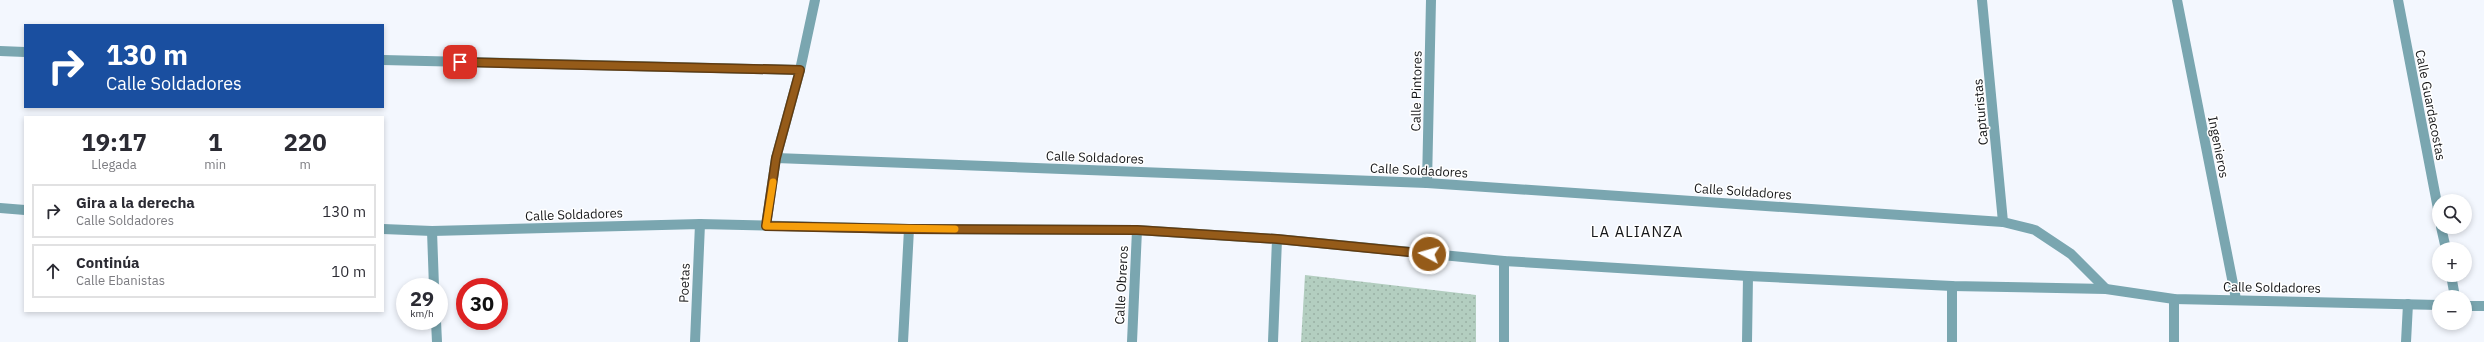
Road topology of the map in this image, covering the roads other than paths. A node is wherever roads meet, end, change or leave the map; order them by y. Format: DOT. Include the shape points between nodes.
graph roads {
  1 [pos="815,0"];
  2 [pos="1432,0"];
  3 [pos="1982,0"];
  4 [pos="2177,0"];
  5 [pos="2398,0"];
  6 [pos="0,51"];
  7 [pos="24,52"];
  8 [pos="384,60"];
  9 [pos="800,70"];
  10 [pos="776,158"];
  11 [pos="1427,183"];
  12 [pos="2435,194"];
  13 [pos="0,208"];
  14 [pos="24,210"];
  15 [pos="2003,222"];
  16 [pos="700,224"];
  17 [pos="766,226"];
  18 [pos="384,229"];
  19 [pos="909,229"];
  20 [pos="1137,230"];
  21 [pos="432,231"];
  22 [pos="1277,239"];
  23 [pos="1504,261"];
  24 [pos="1748,276"];
  25 [pos="434,278"];
  26 [pos="1952,286"];
  27 [pos="2106,289"];
  28 [pos="2174,299"];
  29 [pos="2236,299"];
  30 [pos="2408,304"];
  31 [pos="2432,305"];
  32 [pos="2472,306"];
  33 [pos="2484,306"];
  34 [pos="436,330"];
  35 [pos="437,342"];
  36 [pos="695,342"];
  37 [pos="903,342"];
  38 [pos="1132,342"];
  39 [pos="1273,342"];
  40 [pos="1504,342"];
  41 [pos="1747,342"];
  42 [pos="1952,342"];
  43 [pos="2174,342"];
  44 [pos="2406,342"];
  1 -- 9 [label="street"];
  2 -- 11 [label="street, Calle Pintores"];
  3 -- 15 [label="street, Capturistas"];
  4 -- 29 [label="street, Ingenieros"];
  5 -- 12 [label="street, Calle Guardacostas"];
  6 -- 7 [label="street"];
  8 -- 9 [label="street"];
  9 -- 10 [label="street"];
  10 -- 11 [label="street, Calle Soldadores"];
  10 -- 17 [label="street"];
  11 -- 15 [label="street, Calle Soldadores"];
  13 -- 14 [label="street"];
  15 -- 27 [label="street, Calle Soldadores" via="2035,230 2071,254"];
  16 -- 17 [label="street, Calle Soldadores"];
  16 -- 21 [label="street, Calle Soldadores"];
  16 -- 36 [label="street, Poetas"];
  17 -- 19 [label="street, Calle Soldadores"];
  18 -- 21 [label="street, Calle Soldadores"];
  19 -- 20 [label="street, Calle Soldadores"];
  19 -- 37 [label="street"];
  20 -- 22 [label="street, Calle Soldadores"];
  20 -- 38 [label="street, Calle Obreros"];
  21 -- 25 [label="street"];
  22 -- 23 [label="street, Calle Soldadores"];
  22 -- 39 [label="street"];
  23 -- 24 [label="street, Calle Soldadores"];
  23 -- 40 [label="street"];
  24 -- 26 [label="street, Calle Soldadores"];
  24 -- 41 [label="street"];
  26 -- 27 [label="street, Calle Soldadores"];
  26 -- 42 [label="street"];
  27 -- 28 [label="street, Calle Soldadores"];
  28 -- 29 [label="street, Calle Soldadores"];
  28 -- 43 [label="street"];
  29 -- 30 [label="street, Calle Soldadores"];
  30 -- 31 [label="street, Calle Soldadores"];
  30 -- 44 [label="street"];
  32 -- 33 [label="street"];
  34 -- 35 [label="street"];
}
